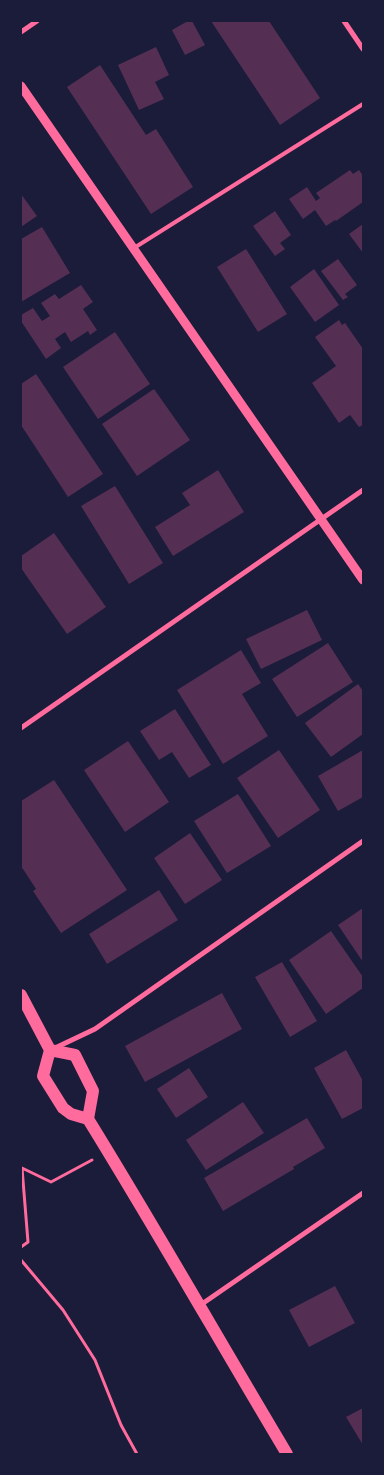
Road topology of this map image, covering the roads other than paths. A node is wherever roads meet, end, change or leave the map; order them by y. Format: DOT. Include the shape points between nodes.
graph roads {
  1 [pos="36,21"];
  2 [pos="344,21"];
  3 [pos="21,32"];
  4 [pos="363,49"];
  5 [pos="21,86"];
  6 [pos="363,104"];
  7 [pos="134,248"];
  8 [pos="363,490"];
  9 [pos="321,520"];
  10 [pos="363,580"];
  11 [pos="21,728"];
  12 [pos="363,841"];
  13 [pos="21,995"];
  14 [pos="50,1050"];
  15 [pos="88,1119"];
  16 [pos="363,1192"];
  17 [pos="199,1306"];
  18 [pos="287,1454"];
  1 -- 3 [label="street"];
  2 -- 4 [label="street"];
  5 -- 7 [label="street"];
  6 -- 7 [label="lane"];
  7 -- 9 [label="street"];
  8 -- 9 [label="street"];
  9 -- 10 [label="street"];
  9 -- 11 [label="street"];
  12 -- 14 [label="street" via="95,1029"];
  13 -- 14 [label="main road"];
  14 -- 15 [label="main road" via="43,1076 63,1108"];
  14 -- 15 [label="main road" via="75,1056 93,1091"];
  15 -- 17 [label="main road"];
  16 -- 17 [label="street"];
  17 -- 18 [label="main road"];
}
